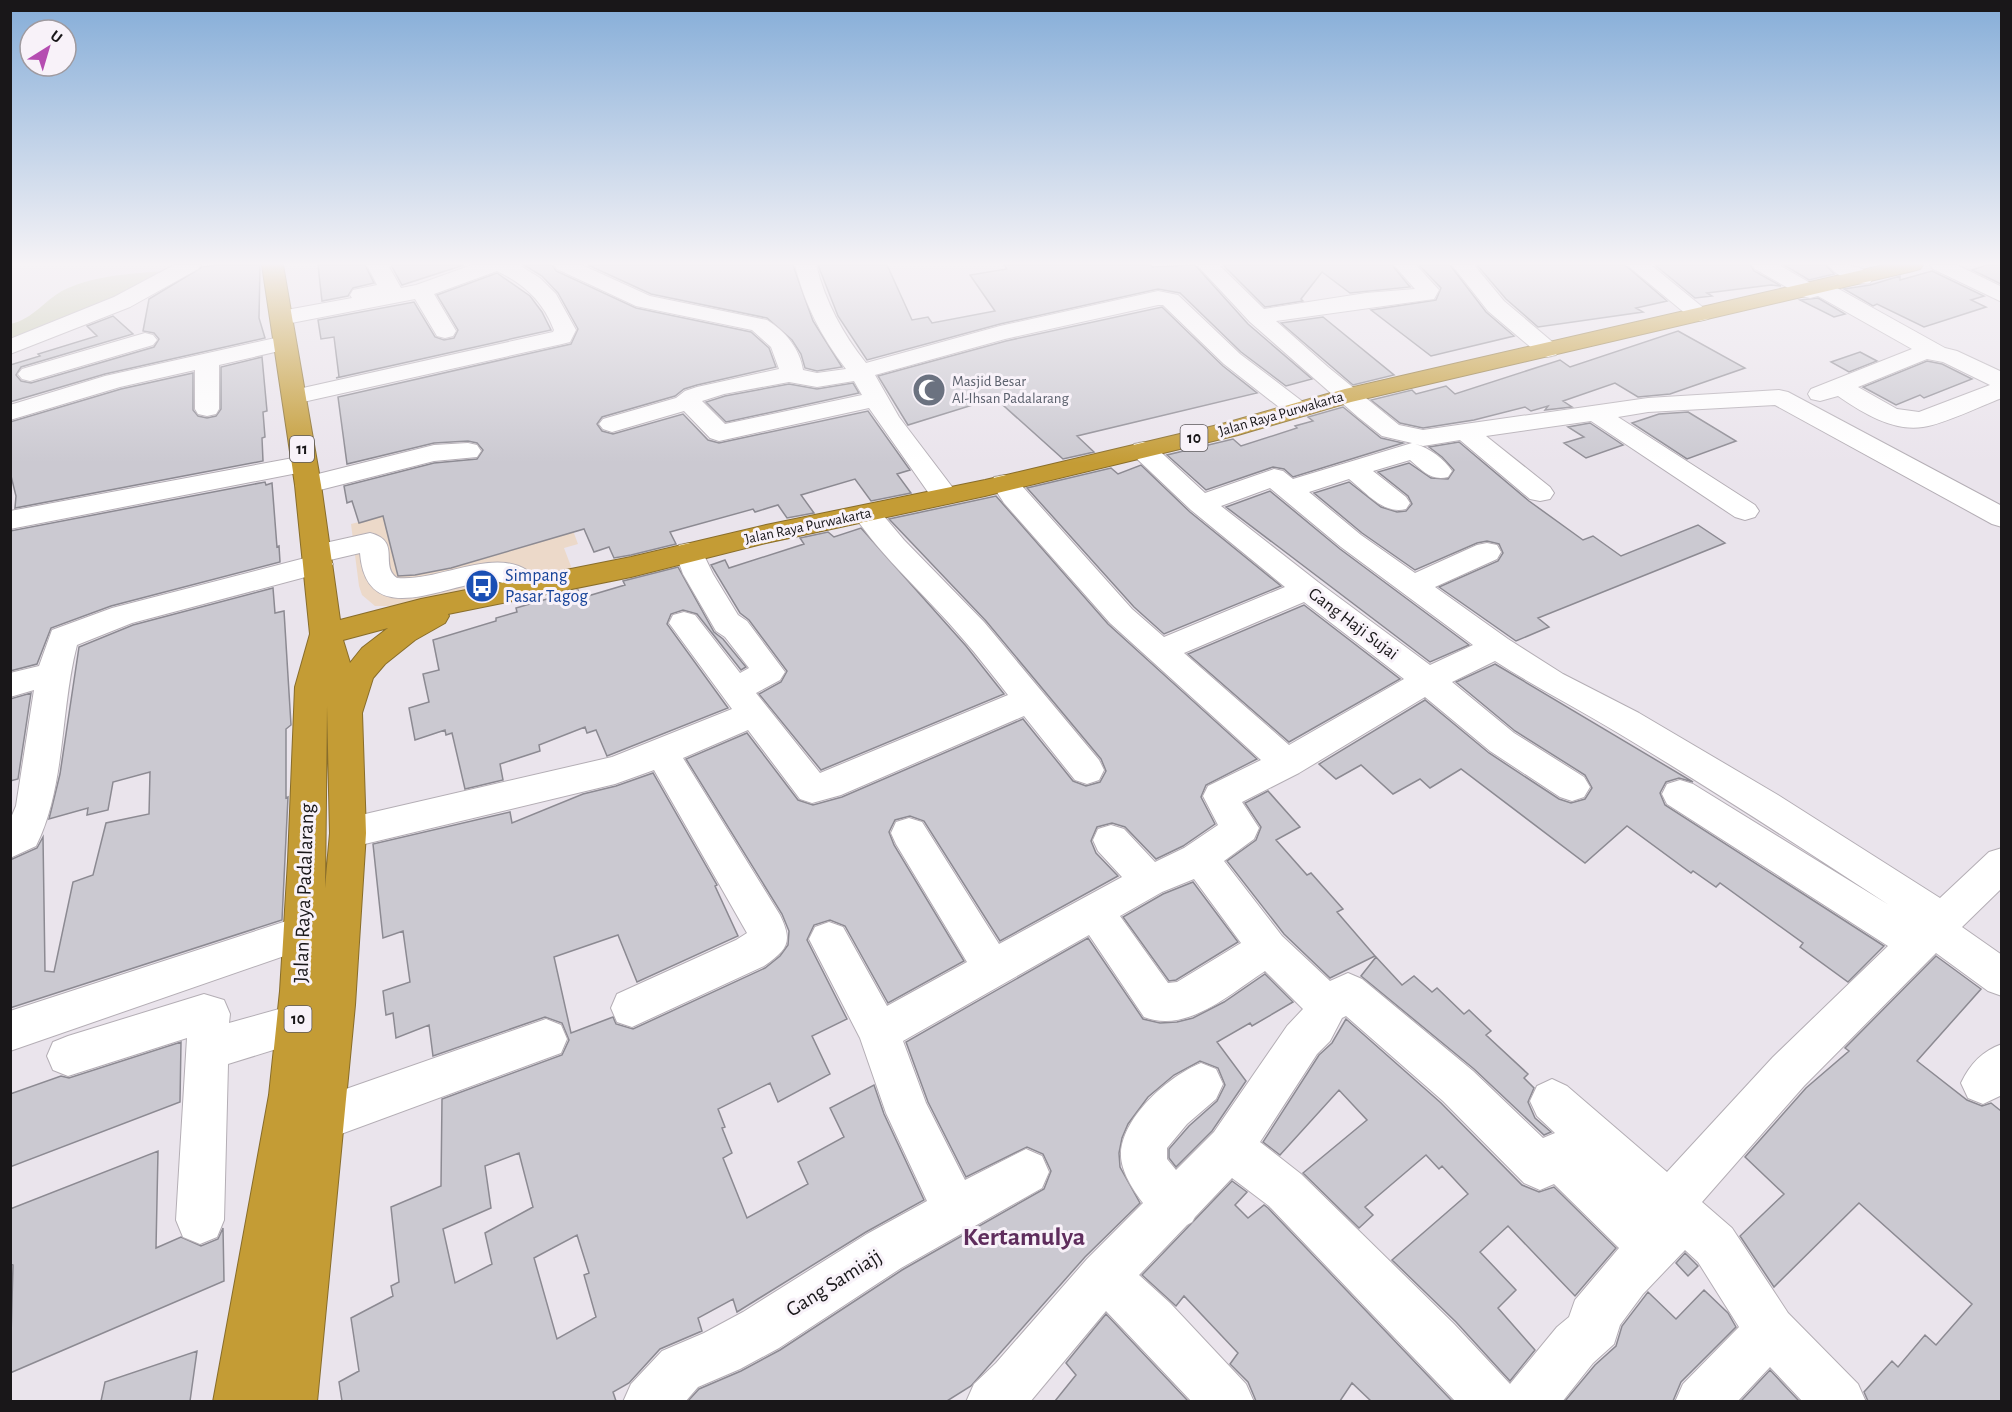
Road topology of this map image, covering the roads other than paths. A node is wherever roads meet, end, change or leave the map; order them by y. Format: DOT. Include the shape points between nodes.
graph roads {
  1 [pos="50,331"];
  2 [pos="139,331"];
  3 [pos="269,331"];
  4 [pos="283,331"];
  5 [pos="565,331"];
  6 [pos="770,331"];
  7 [pos="829,331"];
  8 [pos="1010,331"];
  9 [pos="1202,331"];
  10 [pos="1273,331"];
  11 [pos="1525,331"];
  12 [pos="1629,331"];
  13 [pos="1895,331"];
  14 [pos="10,347"];
  15 [pos="1548,350"];
  16 [pos="1937,353"];
  17 [pos="207,360"];
  18 [pos="861,372"];
  19 [pos="30,374"];
  20 [pos="791,374"];
  21 [pos="2001,382"];
  22 [pos="2001,389"];
  23 [pos="294,396"];
  24 [pos="1345,396"];
  25 [pos="877,399"];
  26 [pos="689,402"];
  27 [pos="207,410"];
  28 [pos="1298,410"];
  29 [pos="1594,412"];
  30 [pos="10,413"];
  31 [pos="612,424"];
  32 [pos="1464,431"];
  33 [pos="468,450"];
  34 [pos="1143,450"];
  35 [pos="1353,469"];
  36 [pos="1439,471"];
  37 [pos="306,474"];
  38 [pos="1004,483"];
  39 [pos="1290,489"];
  40 [pos="1540,493"];
  41 [pos="945,496"];
  42 [pos="1396,503"];
  43 [pos="1201,504"];
  44 [pos="1745,511"];
  45 [pos="867,514"];
  46 [pos="11,515"];
  47 [pos="2001,518"];
  48 [pos="689,552"];
  49 [pos="1487,552"];
  50 [pos="318,559"];
  51 [pos="1412,586"];
  52 [pos="528,587"];
  53 [pos="1307,589"];
  54 [pos="473,597"];
  55 [pos="684,623"];
  56 [pos="326,634"];
  57 [pos="1497,647"];
  58 [pos="1162,650"];
  59 [pos="53,674"];
  60 [pos="1428,680"];
  61 [pos="10,685"];
  62 [pos="1029,700"];
  63 [pos="744,702"];
  64 [pos="345,712"];
  65 [pos="662,753"];
  66 [pos="1287,764"];
  67 [pos="1087,770"];
  68 [pos="1572,787"];
  69 [pos="1680,794"];
  70 [pos="348,833"];
  71 [pos="909,833"];
  72 [pos="1112,840"];
  73 [pos="10,843"];
  74 [pos="1200,858"];
  75 [pos="2001,862"];
  76 [pos="1149,882"];
  77 [pos="1095,912"];
  78 [pos="1932,931"];
  79 [pos="302,933"];
  80 [pos="829,939"];
  81 [pos="1268,948"];
  82 [pos="993,969"];
  83 [pos="2001,978"];
  84 [pos="1327,1005"];
  85 [pos="632,1008"];
  86 [pos="297,1024"];
  87 [pos="10,1031"];
  88 [pos="879,1032"];
  89 [pos="546,1039"];
  90 [pos="207,1050"];
  91 [pos="68,1056"];
  92 [pos="1201,1084"];
  93 [pos="1552,1101"];
  94 [pos="322,1119"];
  95 [pos="1230,1148"];
  96 [pos="1026,1172"];
  97 [pos="1176,1206"];
  98 [pos="956,1211"];
  99 [pos="200,1220"];
  100 [pos="1669,1224"];
  101 [pos="1104,1276"];
  102 [pos="1770,1331"];
  103 [pos="1011,1395"];
  104 [pos="239,1401"];
  105 [pos="291,1401"];
  106 [pos="649,1401"];
  107 [pos="1228,1401"];
  108 [pos="1491,1401"];
  109 [pos="1528,1401"];
  110 [pos="1701,1401"];
  111 [pos="1840,1401"];
  1 -- 14 [label="street"];
  2 -- 19 [label="street" via="149,348"];
  3 -- 17 [label="street"];
  4 -- 23 [label="highway, Jalan Raya Padalarang / 11"];
  5 -- 23 [label="street" via="562,337"];
  6 -- 20 [label="street" via="789,360"];
  7 -- 18 [label="street"];
  8 -- 18 [label="street"];
  9 -- 28 [label="street"];
  10 -- 24 [label="street"];
  11 -- 15 [label="street"];
  12 -- 15 [label="highway, Jalan Raya Purwakarta / 10"];
  13 -- 16 [label="street"];
  15 -- 24 [label="highway, Jalan Raya Purwakarta / 10"];
  16 -- 21 [label="street"];
  16 -- 22 [label="street" via="1925,352 1830,390 1880,412 1923,420"];
  17 -- 27 [label="street"];
  17 -- 30 [label="street" via="114,381"];
  18 -- 20 [label="street" via="814,381"];
  18 -- 25 [label="street"];
  20 -- 26 [label="street" via="693,395 688,397"];
  23 -- 37 [label="highway, Jalan Raya Padalarang / 11"];
  24 -- 28 [label="highway, Jalan Raya Purwakarta / 10"];
  24 -- 32 [label="street" via="1399,434 1423,438"];
  25 -- 26 [label="street" via="719,434"];
  25 -- 41 [label="street"];
  26 -- 31 [label="street"];
  28 -- 34 [label="highway, Jalan Raya Purwakarta / 10"];
  29 -- 32 [label="street"];
  29 -- 44 [label="street"];
  29 -- 47 [label="street" via="1779,398"];
  32 -- 40 [label="street"];
  33 -- 37 [label="street"];
  34 -- 38 [label="highway, Jalan Raya Purwakarta / 10"];
  34 -- 43 [label="street, Gang Haji Sujai"];
  35 -- 36 [label="street" via="1412,451"];
  35 -- 39 [label="street"];
  35 -- 42 [label="street"];
  37 -- 46 [label="street" via="152,490"];
  37 -- 50 [label="highway, Jalan Raya Padalarang / 11"];
  38 -- 41 [label="highway, Jalan Raya Purwakarta / 10"];
  38 -- 58 [label="street" via="1121,616"];
  39 -- 43 [label="street" via="1274,477"];
  39 -- 51 [label="street"];
  41 -- 45 [label="highway, Jalan Raya Purwakarta / 10"];
  43 -- 53 [label="street, Gang Haji Sujai"];
  45 -- 48 [label="highway, Jalan Raya Purwakarta / 10"];
  45 -- 62 [label="street" via="973,630"];
  48 -- 52 [label="highway, Jalan Raya Purwakarta / 10"];
  48 -- 63 [label="street" via="727,623 769,672"];
  49 -- 51 [label="street"];
  50 -- 52 [label="street" via="370,542 378,578 385,586 400,590 502,571 513,574"];
  50 -- 56 [label="highway, Jalan Raya Padalarang / 11"];
  50 -- 59 [label="street" via="123,615 63,638"];
  51 -- 57 [label="street"];
  52 -- 54 [label="highway, Jalan Raya Purwakarta / 10"];
  53 -- 58 [label="street"];
  53 -- 60 [label="street, Gang Haji Sujai"];
  54 -- 56 [label="highway, Jalan Raya Purwakarta / 10"];
  54 -- 64 [label="highway, Jalan Raya Purwakarta / 10" via="417,623 388,644 360,671"];
  55 -- 63 [label="street"];
  56 -- 64 [label="highway, Jalan Raya Padalarang / 10"];
  56 -- 79 [label="highway, Jalan Raya Padalarang / 10" via="311,687"];
  57 -- 60 [label="street"];
  57 -- 78 [label="street" via="1765,805"];
  58 -- 66 [label="street"];
  59 -- 61 [label="street"];
  59 -- 73 [label="street" via="34,806 23,835"];
  60 -- 66 [label="street"];
  60 -- 68 [label="street, Gang Haji Sujai" via="1502,742"];
  62 -- 63 [label="street" via="820,789 807,785"];
  62 -- 67 [label="street"];
  63 -- 65 [label="street"];
  64 -- 70 [label="highway, Jalan Raya Padalarang / 10"];
  65 -- 70 [label="street" via="615,770"];
  65 -- 85 [label="street" via="766,927 768,941"];
  66 -- 74 [label="street" via="1221,796 1241,828"];
  69 -- 78 [label="street"];
  70 -- 94 [label="highway, Jalan Raya Padalarang / 10"];
  71 -- 82 [label="street"];
  72 -- 76 [label="street"];
  74 -- 76 [label="street"];
  74 -- 81 [label="street"];
  75 -- 78 [label="street"];
  76 -- 77 [label="street"];
  77 -- 81 [label="street" via="1159,1004 1184,1000"];
  77 -- 82 [label="street"];
  78 -- 83 [label="street"];
  78 -- 100 [label="street" via="1712,1153"];
  79 -- 86 [label="highway, Jalan Raya Padalarang / 10"];
  79 -- 87 [label="street"];
  80 -- 88 [label="street"];
  81 -- 84 [label="street"];
  82 -- 88 [label="street"];
  84 -- 95 [label="street"];
  84 -- 100 [label="street" via="1348,992 1458,1086 1540,1167 1557,1155"];
  86 -- 90 [label="street"];
  86 -- 104 [label="highway, Jalan Raya Padalarang / 10" via="291,1095"];
  88 -- 98 [label="street" via="908,1113"];
  89 -- 94 [label="street"];
  90 -- 91 [label="street" via="209,1014 204,1013"];
  90 -- 99 [label="street"];
  92 -- 97 [label="street" via="1153,1128 1143,1153 1145,1167"];
  93 -- 100 [label="street"];
  94 -- 105 [label="highway, Jalan Raya Padalarang / 10"];
  95 -- 97 [label="street"];
  95 -- 108 [label="street" via="1285,1190"];
  96 -- 98 [label="street, Gang Samiajj"];
  97 -- 101 [label="street"];
  98 -- 106 [label="street, Gang Samiajj" via="824,1288 761,1330 680,1369"];
  100 -- 102 [label="street" via="1714,1245"];
  100 -- 109 [label="street" via="1593,1318 1596,1326"];
  101 -- 103 [label="street"];
  101 -- 107 [label="street"];
  102 -- 110 [label="street"];
  102 -- 111 [label="street"];
}
